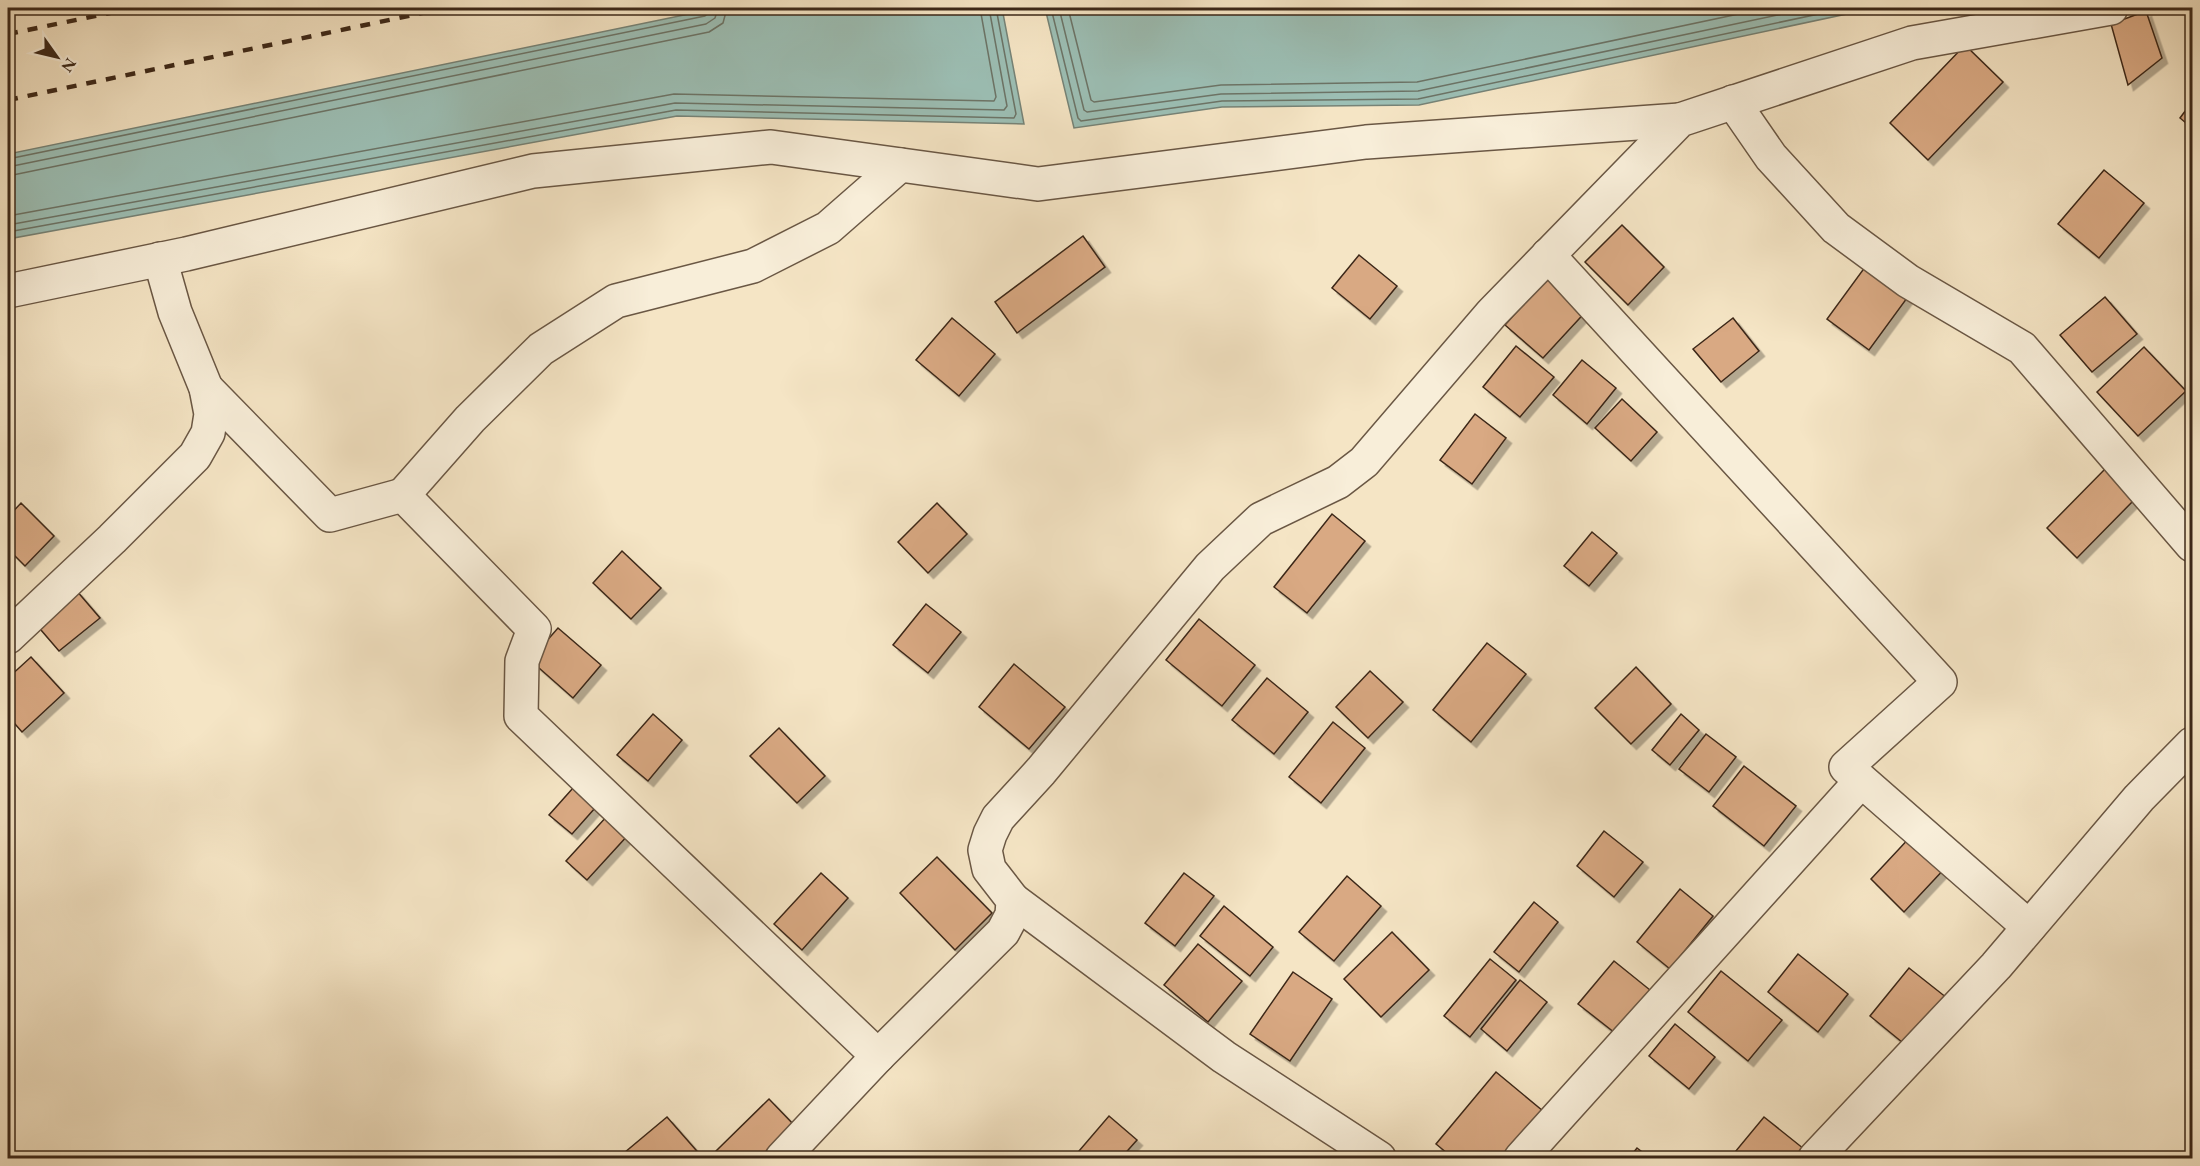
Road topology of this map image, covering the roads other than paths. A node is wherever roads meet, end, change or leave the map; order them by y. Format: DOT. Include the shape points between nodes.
graph roads {
  1 [pos="2111,8"];
  2 [pos="1733,102"];
  3 [pos="1680,120"];
  4 [pos="900,165"];
  5 [pos="1548,255"];
  6 [pos="160,259"];
  7 [pos="8,291"];
  8 [pos="206,388"];
  9 [pos="403,495"];
  10 [pos="2193,545"];
  11 [pos="8,637"];
  12 [pos="2193,744"];
  13 [pos="1861,781"];
  14 [pos="1013,900"];
  15 [pos="2029,927"];
  16 [pos="879,1056"];
  17 [pos="782,1158"];
  18 [pos="1379,1158"];
  19 [pos="1521,1158"];
  20 [pos="1815,1158"];
  1 -- 2 [label="street" via="1912,43"];
  2 -- 3 [label="street"];
  2 -- 10 [label="street" via="1772,157 1836,228 1908,281 2022,348"];
  3 -- 4 [label="street" via="1366,142 1038,184"];
  3 -- 5 [label="street"];
  4 -- 6 [label="street" via="771,147 533,171"];
  4 -- 9 [label="street" via="828,228 753,266 616,300 541,349 470,419"];
  5 -- 13 [label="street" via="1940,682 1846,767"];
  5 -- 14 [label="street" via="1492,313 1364,462 1338,482 1261,519 1210,567 998,818 985,850 989,869"];
  6 -- 7 [label="street"];
  6 -- 8 [label="street" via="175,312"];
  8 -- 9 [label="street" via="330,515"];
  8 -- 11 [label="street" via="211,414 208,434 195,456"];
  9 -- 16 [label="street" via="534,629 522,661 521,716"];
  12 -- 15 [label="street" via="2139,798"];
  13 -- 15 [label="street"];
  13 -- 19 [label="street"];
  14 -- 16 [label="street" via="1012,915 1003,932"];
  14 -- 18 [label="street" via="1224,1057"];
  15 -- 20 [label="street"];
  16 -- 17 [label="street"];
}
